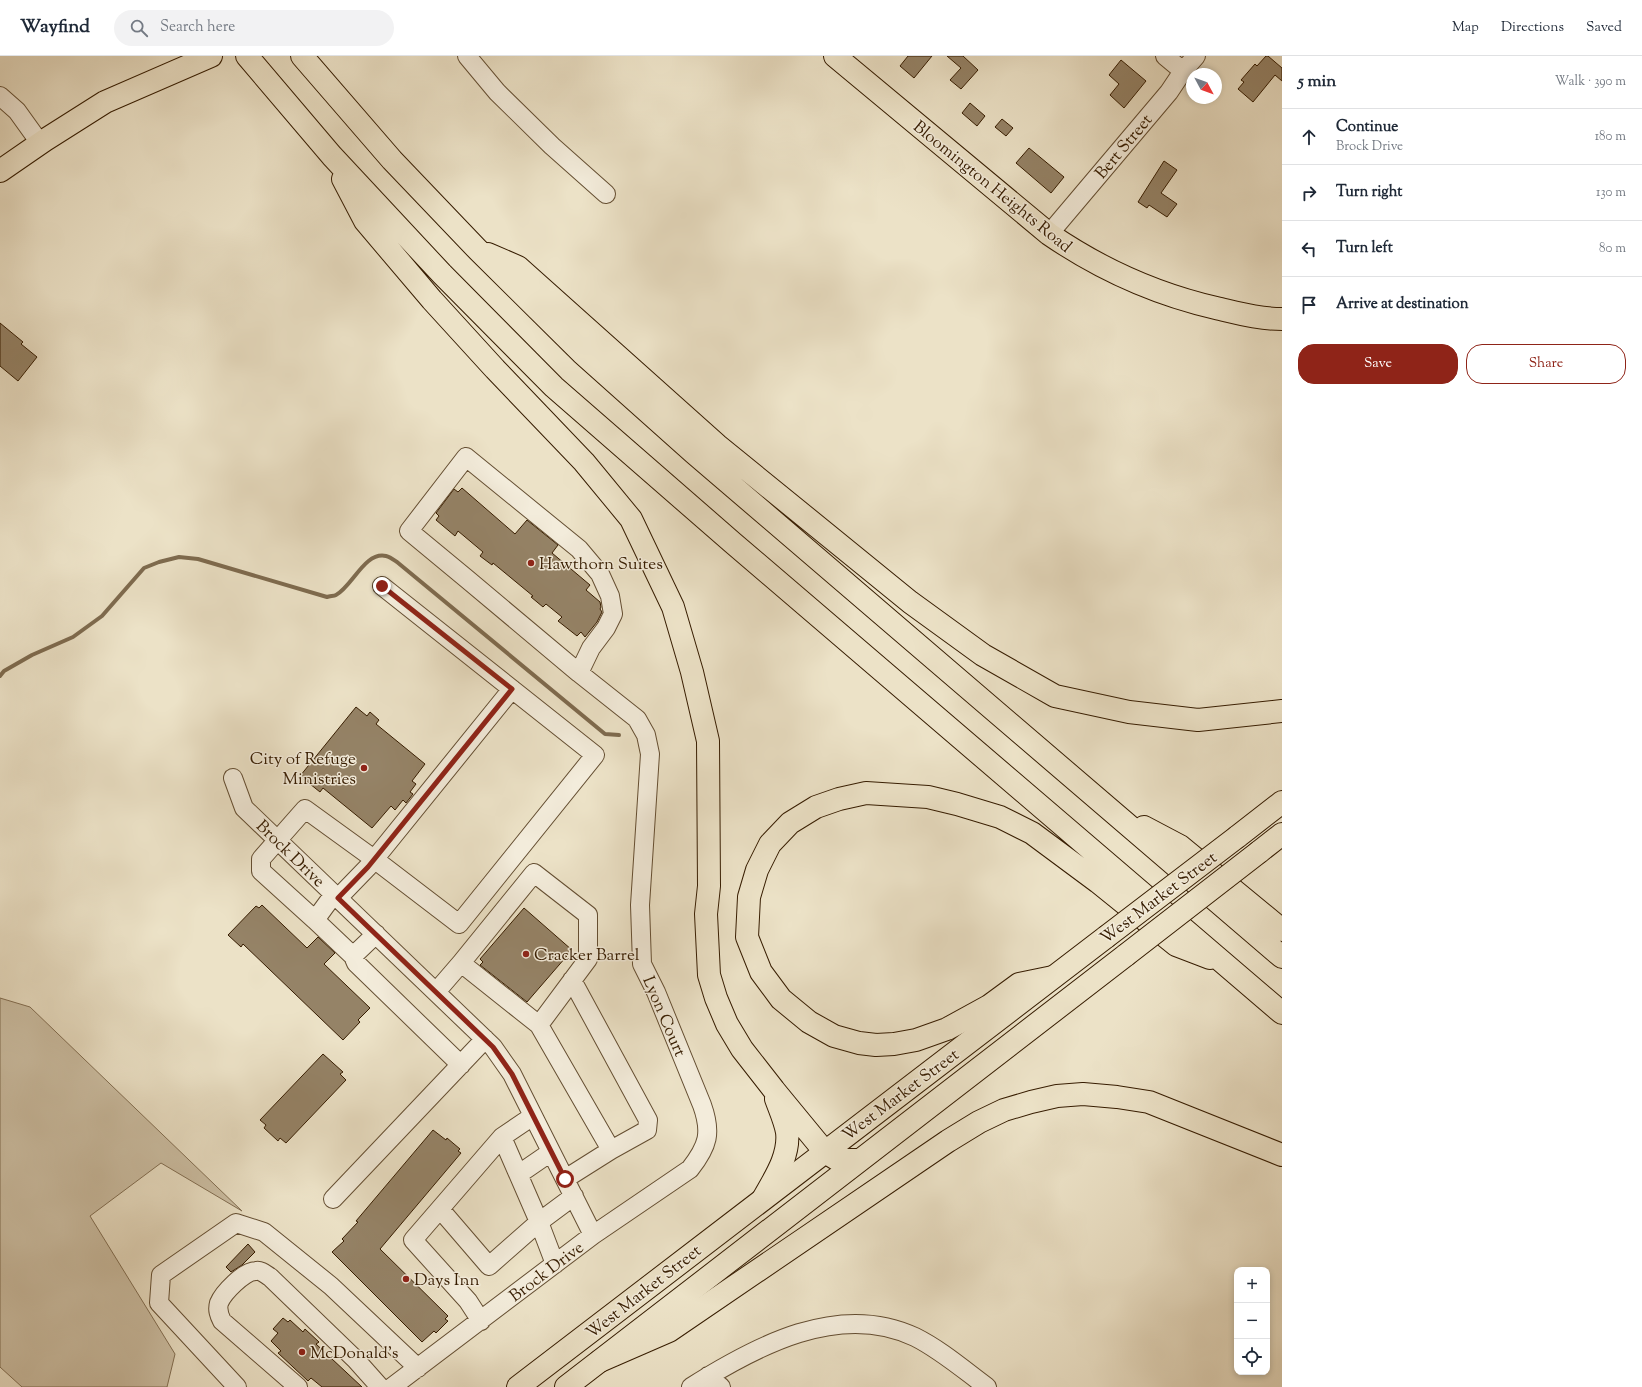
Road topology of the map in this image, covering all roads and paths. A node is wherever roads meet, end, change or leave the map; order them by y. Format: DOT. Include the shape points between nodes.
graph roads {
  1 [pos="211,56"];
  2 [pos="247,56"];
  3 [pos="302,56"];
  4 [pos="467,56"];
  5 [pos="835,56"];
  6 [pos="1166,56"];
  7 [pos="1196,56"];
  8 [pos="1183,71"];
  9 [pos="0,96"];
  10 [pos="40,143"];
  11 [pos="332,156"];
  12 [pos="0,171"];
  13 [pos="606,194"];
  14 [pos="1049,234"];
  15 [pos="478,250"];
  16 [pos="1282,319"];
  17 [pos="382,586"];
  18 [pos="579,673"];
  19 [pos="512,689"];
  20 [pos="1282,710"];
  21 [pos="233,778"];
  22 [pos="1282,802"];
  23 [pos="1110,809"];
  24 [pos="1282,834"];
  25 [pos="278,840"];
  26 [pos="374,860"];
  27 [pos="336,896"];
  28 [pos="314,920"];
  29 [pos="1282,930"];
  30 [pos="376,934"];
  31 [pos="353,956"];
  32 [pos="1282,957"];
  33 [pos="461,963"];
  34 [pos="1226,965"];
  35 [pos="1053,977"];
  36 [pos="572,980"];
  37 [pos="436,992"];
  38 [pos="1282,1013"];
  39 [pos="539,1025"];
  40 [pos="485,1039"];
  41 [pos="461,1065"];
  42 [pos="774,1090"];
  43 [pos="533,1116"];
  44 [pos="502,1137"];
  45 [pos="611,1150"];
  46 [pos="551,1152"];
  47 [pos="825,1152"];
  48 [pos="1282,1155"];
  49 [pos="859,1160"];
  50 [pos="519,1174"];
  51 [pos="565,1179"];
  52 [pos="574,1196"];
  53 [pos="333,1199"];
  54 [pos="763,1199"];
  55 [pos="440,1209"];
  56 [pos="539,1222"];
  57 [pos="593,1235"];
  58 [pos="555,1264"];
  59 [pos="481,1321"];
  60 [pos="600,1361"];
  61 [pos="418,1368"];
  62 [pos="715,1382"];
  63 [pos="237,1387"];
  64 [pos="298,1387"];
  65 [pos="380,1387"];
  66 [pos="392,1387"];
  67 [pos="518,1387"];
  68 [pos="566,1387"];
  69 [pos="691,1387"];
  70 [pos="987,1387"];
  1 -- 10 [label="main road" via="105,102"];
  2 -- 11 [label="main road"];
  3 -- 15 [label="main road" via="392,160"];
  4 -- 13 [label="street" via="497,92"];
  5 -- 14 [label="main road, Bloomington Heights Road"];
  6 -- 8 [label="street"];
  7 -- 8 [label="street, Bert Street"];
  8 -- 14 [label="street, Bert Street" via="1169,92"];
  9 -- 10 [label="street" via="16,111"];
  10 -- 12 [label="main road"];
  11 -- 34 [label="main road" via="442,274 554,387"];
  11 -- 42 [label="main road" via="365,221 432,300 584,462 631,518 654,565 673,607 708,741 709,886 706,914 709,975 727,1024 742,1049"];
  14 -- 16 [label="main road, Bloomington Heights Road" via="1082,256 1122,276 1181,300 1237,313"];
  15 -- 20 [label="main road" via="518,267 717,445 910,602 983,655 1054,696 1129,712 1198,720"];
  15 -- 23 [label="main road" via="582,353 694,454"];
  17 -- 19 [label="street"];
  18 -- 18 [label="street, Lyon Court" via="591,648 613,614 610,596 600,574 579,549 466,458 409,531"];
  18 -- 57 [label="street, Lyon Court" via="638,719 646,735 650,754 640,905 642,964 656,992 707,1120 706,1142 690,1169"];
  19 -- 26 [label="street"];
  19 -- 26 [label="street" via="595,755 464,918 459,924"];
  21 -- 25 [label="street, Brock Drive" via="244,808"];
  22 -- 35 [label="main road, West Market Street, bridge"];
  23 -- 29 [label="main road" via="1180,846"];
  23 -- 32 [label="main road"];
  24 -- 49 [label="main road, West Market Street, bridge"];
  25 -- 26 [label="street" via="305,809"];
  25 -- 27 [label="street, Brock Drive"];
  25 -- 28 [label="street" via="261,859 261,871"];
  26 -- 27 [label="street"];
  27 -- 28 [label="street"];
  27 -- 30 [label="street, Brock Drive"];
  28 -- 31 [label="street"];
  30 -- 31 [label="street"];
  30 -- 37 [label="street, Brock Drive"];
  31 -- 41 [label="street" via="356,963"];
  33 -- 36 [label="street" via="534,873 588,915 588,959"];
  33 -- 37 [label="street"];
  33 -- 39 [label="street"];
  34 -- 35 [label="main road" via="1176,945 1032,833 1000,817 928,797 866,793 816,806 790,823 770,844 757,870 749,897 747,937 761,972 781,1000 809,1022 834,1036 876,1045 916,1040 947,1029 1020,984"];
  34 -- 38 [label="main road"];
  35 -- 47 [label="main road, West Market Street"];
  36 -- 39 [label="street"];
  36 -- 45 [label="street" via="648,1120 647,1130"];
  37 -- 40 [label="street, Brock Drive"];
  39 -- 45 [label="street"];
  40 -- 41 [label="street"];
  40 -- 43 [label="street, Brock Drive" via="512,1074"];
  41 -- 53 [label="street"];
  42 -- 47 [label="main road"];
  42 -- 54 [label="main road" via="787,1132 786,1152"];
  43 -- 44 [label="street"];
  43 -- 46 [label="street, Brock Drive"];
  44 -- 50 [label="street"];
  44 -- 55 [label="street"];
  45 -- 51 [label="street"];
  46 -- 50 [label="street"];
  46 -- 51 [label="street, Brock Drive"];
  47 -- 49 [label="main road" via="838,1160"];
  47 -- 54 [label="main road, West Market Street"];
  48 -- 60 [label="main road" via="1149,1102 1083,1094 1057,1096 1004,1110 948,1142 669,1331"];
  49 -- 60 [label="main road, West Market Street"];
  50 -- 56 [label="street"];
  51 -- 52 [label="street, Brock Drive"];
  52 -- 56 [label="street"];
  52 -- 57 [label="street, Brock Drive"];
  54 -- 67 [label="main road, West Market Street"];
  55 -- 56 [label="street" via="489,1266"];
  55 -- 59 [label="street" via="413,1240 468,1301"];
  56 -- 58 [label="street"];
  57 -- 58 [label="street, Brock Drive"];
  58 -- 59 [label="street, Brock Drive"];
  59 -- 61 [label="street, Brock Drive"];
  60 -- 68 [label="main road, West Market Street"];
  61 -- 63 [label="street" via="331,1286 264,1232 236,1223 161,1276 159,1303"];
  61 -- 66 [label="street, Brock Drive"];
  62 -- 69 [label="street"];
  62 -- 70 [label="street" via="751,1353 824,1326 856,1323 887,1328 915,1337 938,1350"];
  64 -- 65 [label="street" via="222,1322 218,1312 220,1302 240,1277 254,1270 270,1277 356,1360"];
}
